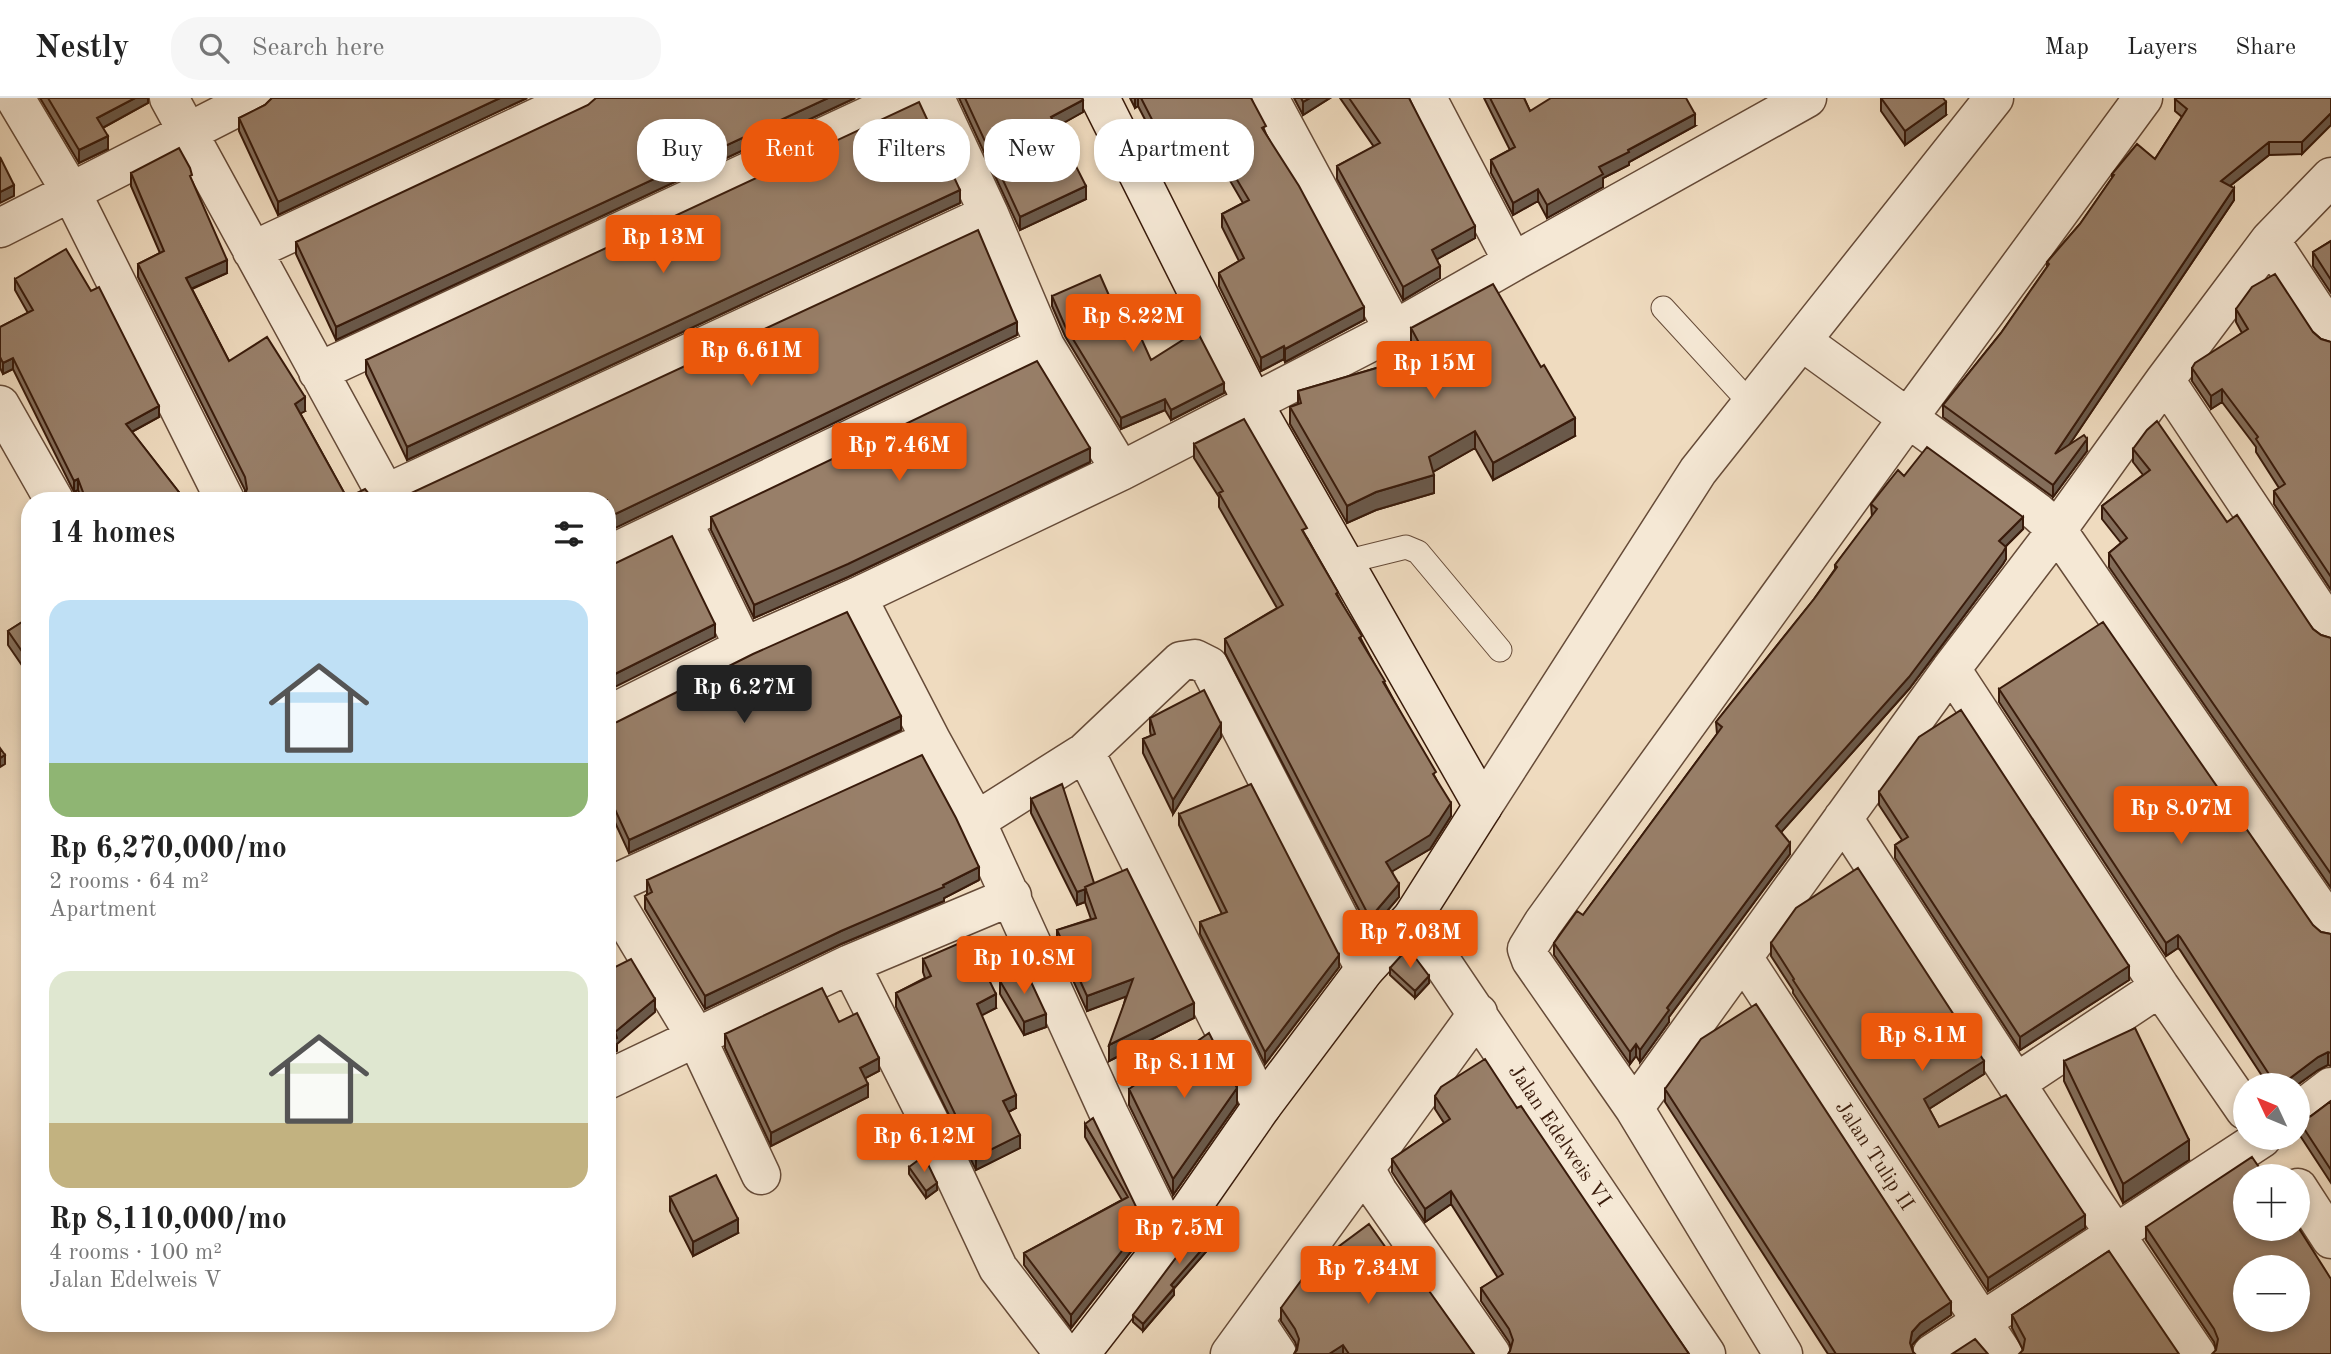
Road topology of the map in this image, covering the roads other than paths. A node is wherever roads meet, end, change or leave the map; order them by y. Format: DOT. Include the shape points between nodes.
graph roads {
  1 [pos="15,98"];
  2 [pos="169,98"];
  3 [pos="255,98"];
  4 [pos="579,98"];
  5 [pos="907,98"];
  6 [pos="935,98"];
  7 [pos="1100,98"];
  8 [pos="1269,98"];
  9 [pos="1807,98"];
  10 [pos="1994,98"];
  11 [pos="2143,98"];
  12 [pos="1431,99"];
  13 [pos="186,132"];
  14 [pos="2331,177"];
  15 [pos="71,192"];
  16 [pos="989,214"];
  17 [pos="0,228"];
  18 [pos="2270,240"];
  19 [pos="252,251"];
  20 [pos="1513,262"];
  21 [pos="1663,308"];
  22 [pos="1394,330"];
  23 [pos="2331,332"];
  24 [pos="1045,346"];
  25 [pos="1813,349"];
  26 [pos="318,372"];
  27 [pos="2165,380"];
  28 [pos="1253,404"];
  29 [pos="0,405"];
  30 [pos="1752,405"];
  31 [pos="1898,411"];
  32 [pos="1121,471"];
  33 [pos="49,492"];
  34 [pos="221,492"];
  35 [pos="384,492"];
  36 [pos="398,492"];
  37 [pos="682,520"];
  38 [pos="2057,530"];
  39 [pos="616,552"];
  40 [pos="1359,559"];
  41 [pos="857,597"];
  42 [pos="2331,629"];
  43 [pos="744,647"];
  44 [pos="1500,650"];
  45 [pos="1951,669"];
  46 [pos="616,711"];
  47 [pos="931,740"];
  48 [pos="1085,752"];
  49 [pos="1483,806"];
  50 [pos="1843,818"];
  51 [pos="976,821"];
  52 [pos="616,884"];
  53 [pos="1012,896"];
  54 [pos="616,903"];
  55 [pos="1418,926"];
  56 [pos="2331,926"];
  57 [pos="1744,959"];
  58 [pos="850,964"];
  59 [pos="1365,969"];
  60 [pos="2160,987"];
  61 [pos="1472,1005"];
  62 [pos="696,1037"];
  63 [pos="616,1076"];
  64 [pos="2016,1083"];
  65 [pos="2331,1087"];
  66 [pos="2233,1093"];
  67 [pos="2310,1103"];
  68 [pos="1262,1106"];
  69 [pos="1634,1108"];
  70 [pos="2244,1150"];
  71 [pos="1366,1170"];
  72 [pos="761,1175"];
  73 [pos="2310,1207"];
  74 [pos="2116,1233"];
  75 [pos="1170,1238"];
  76 [pos="2331,1239"];
  77 [pos="1982,1320"];
  78 [pos="1255,1321"];
  79 [pos="1064,1354"];
  80 [pos="1080,1354"];
  81 [pos="1230,1354"];
  82 [pos="1277,1354"];
  83 [pos="1491,1354"];
  84 [pos="1706,1354"];
  85 [pos="1783,1354"];
  86 [pos="1932,1354"];
  87 [pos="2003,1354"];
  88 [pos="2196,1354"];
  1 -- 15 [label="street"];
  2 -- 13 [label="street"];
  3 -- 13 [label="street"];
  4 -- 19 [label="street"];
  5 -- 26 [label="street"];
  6 -- 16 [label="street"];
  7 -- 28 [label="street"];
  8 -- 22 [label="street"];
  9 -- 20 [label="street"];
  10 -- 25 [label="street"];
  11 -- 31 [label="street"];
  12 -- 20 [label="street"];
  13 -- 15 [label="street"];
  13 -- 19 [label="street"];
  14 -- 18 [label="street"];
  15 -- 17 [label="street"];
  15 -- 34 [label="street"];
  16 -- 24 [label="street"];
  16 -- 36 [label="street"];
  18 -- 23 [label="street"];
  18 -- 27 [label="street"];
  19 -- 26 [label="street"];
  20 -- 22 [label="street"];
  21 -- 30 [label="lane"];
  22 -- 28 [label="street"];
  24 -- 32 [label="street"];
  24 -- 37 [label="street"];
  25 -- 30 [label="street"];
  25 -- 31 [label="street"];
  26 -- 35 [label="street"];
  27 -- 38 [label="street"];
  27 -- 42 [label="street"];
  28 -- 32 [label="street"];
  28 -- 40 [label="street"];
  29 -- 33 [label="street"];
  30 -- 49 [label="street" via="1698,471"];
  31 -- 38 [label="street"];
  31 -- 69 [label="street" via="1527,949"];
  32 -- 41 [label="street"];
  37 -- 39 [label="street"];
  37 -- 43 [label="street"];
  38 -- 45 [label="street"];
  38 -- 56 [label="street"];
  40 -- 44 [label="lane" via="1406,547 1418,552"];
  40 -- 49 [label="street"];
  41 -- 43 [label="street"];
  41 -- 47 [label="street"];
  43 -- 46 [label="street"];
  45 -- 50 [label="street"];
  45 -- 60 [label="street"];
  47 -- 51 [label="street"];
  47 -- 52 [label="street"];
  48 -- 51 [label="street"];
  48 -- 59 [label="street" via="1181,661 1195,659 1209,666"];
  48 -- 68 [label="street"];
  49 -- 55 [label="street"];
  50 -- 57 [label="street"];
  50 -- 64 [label="street"];
  51 -- 53 [label="street"];
  53 -- 58 [label="street"];
  53 -- 75 [label="street"];
  54 -- 62 [label="street"];
  55 -- 59 [label="street"];
  55 -- 61 [label="street, Jalan Edelweis VI"];
  57 -- 69 [label="street"];
  57 -- 77 [label="street, Jalan Tulip II"];
  58 -- 62 [label="street"];
  58 -- 79 [label="street" via="998,1268"];
  59 -- 68 [label="street"];
  60 -- 64 [label="street"];
  60 -- 66 [label="street"];
  61 -- 71 [label="street"];
  61 -- 84 [label="street, Jalan Edelweis VI"];
  62 -- 63 [label="street"];
  62 -- 72 [label="street"];
  64 -- 74 [label="street"];
  65 -- 67 [label="street"];
  68 -- 75 [label="street"];
  69 -- 85 [label="street"];
  70 -- 74 [label="street"];
  71 -- 78 [label="street"];
  71 -- 83 [label="street"];
  73 -- 76 [label="street"];
  74 -- 77 [label="street"];
  74 -- 88 [label="street"];
  75 -- 80 [label="street"];
  77 -- 86 [label="street"];
  77 -- 87 [label="street, Jalan Tulip II"];
  78 -- 81 [label="street"];
  78 -- 82 [label="street"];
}
